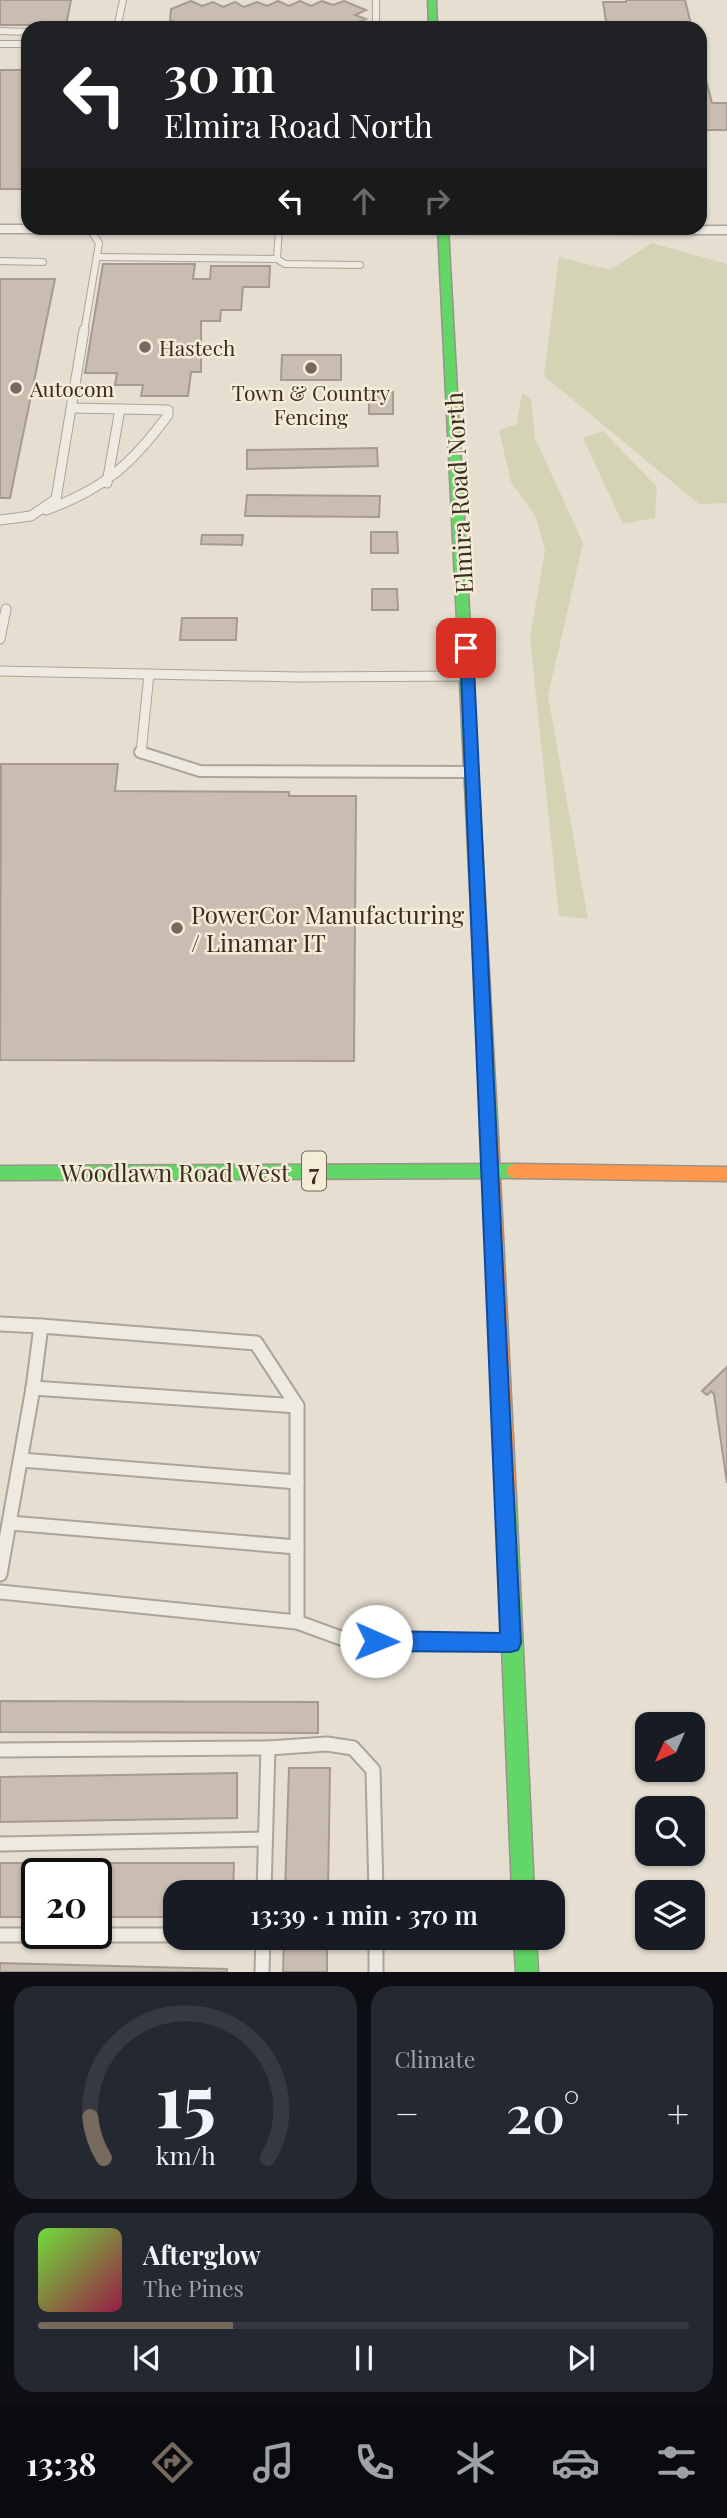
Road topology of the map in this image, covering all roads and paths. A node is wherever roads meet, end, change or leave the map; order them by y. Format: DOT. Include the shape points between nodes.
graph roads {
  1 [pos="123,0"];
  2 [pos="376,0"];
  3 [pos="432,0"];
  4 [pos="118,21"];
  5 [pos="376,21"];
  6 [pos="433,21"];
  7 [pos="0,31"];
  8 [pos="21,32"];
  9 [pos="0,44"];
  10 [pos="21,44"];
  11 [pos="21,228"];
  12 [pos="0,229"];
  13 [pos="707,230"];
  14 [pos="727,230"];
  15 [pos="94,235"];
  16 [pos="279,235"];
  17 [pos="443,235"];
  18 [pos="97,257"];
  19 [pos="277,259"];
  20 [pos="0,261"];
  21 [pos="43,262"];
  22 [pos="360,265"];
  23 [pos="72,408"];
  24 [pos="120,409"];
  25 [pos="107,483"];
  26 [pos="44,511"];
  27 [pos="0,520"];
  28 [pos="15,520"];
  29 [pos="0,528"];
  30 [pos="6,609"];
  31 [pos="0,639"];
  32 [pos="0,671"];
  33 [pos="149,674"];
  34 [pos="468,676"];
  35 [pos="473,772"];
  36 [pos="489,1171"];
  37 [pos="0,1173"];
  38 [pos="727,1174"];
  39 [pos="0,1324"];
  40 [pos="41,1326"];
  41 [pos="33,1388"];
  42 [pos="297,1406"];
  43 [pos="21,1460"];
  44 [pos="297,1482"];
  45 [pos="10,1523"];
  46 [pos="297,1547"];
  47 [pos="0,1574"];
  48 [pos="0,1592"];
  49 [pos="297,1622"];
  50 [pos="511,1643"];
  51 [pos="268,1748"];
  52 [pos="0,1750"];
  53 [pos="265,1839"];
  54 [pos="0,1844"];
  55 [pos="264,1880"];
  56 [pos="376,1880"];
  57 [pos="522,1880"];
  58 [pos="0,1935"];
  59 [pos="163,1936"];
  60 [pos="263,1950"];
  61 [pos="376,1950"];
  62 [pos="526,1950"];
  63 [pos="262,1972"];
  64 [pos="376,1972"];
  65 [pos="527,1972"];
  1 -- 4 [label="lane"];
  2 -- 5 [label="lane"];
  3 -- 6 [label="main road"];
  7 -- 8 [label="lane"];
  9 -- 10 [label="lane"];
  11 -- 12 [label="street"];
  13 -- 14 [label="street"];
  15 -- 18 [label="lane" via="99,243"];
  16 -- 19 [label="lane"];
  17 -- 34 [label="main road, Elmira Road North"];
  18 -- 19 [label="lane"];
  18 -- 23 [label="lane"];
  19 -- 22 [label="lane" via="285,264"];
  20 -- 21 [label="lane"];
  23 -- 24 [label="lane"];
  23 -- 26 [label="lane" via="57,499"];
  24 -- 25 [label="lane"];
  24 -- 25 [label="lane" via="168,410 168,415"];
  25 -- 26 [label="lane"];
  26 -- 28 [label="lane"];
  27 -- 28 [label="lane"];
  28 -- 29 [label="lane"];
  30 -- 31 [label="lane"];
  32 -- 33 [label="lane"];
  33 -- 34 [label="lane"];
  33 -- 35 [label="lane" via="139,753 200,771"];
  34 -- 35 [label="main road, Elmira Road North"];
  35 -- 36 [label="main road, Elmira Road North"];
  36 -- 37 [label="main road, Woodlawn Road West / 7"];
  36 -- 38 [label="main road, Woodlawn Road West / 7"];
  36 -- 50 [label="main road, Elmira Road North"];
  39 -- 40 [label="lane"];
  40 -- 41 [label="lane"];
  40 -- 42 [label="lane" via="256,1343"];
  41 -- 42 [label="lane"];
  41 -- 43 [label="lane"];
  42 -- 44 [label="lane"];
  43 -- 44 [label="lane"];
  43 -- 45 [label="lane"];
  44 -- 46 [label="lane"];
  45 -- 46 [label="lane"];
  45 -- 47 [label="lane"];
  46 -- 49 [label="lane"];
  48 -- 49 [label="lane"];
  49 -- 50 [label="lane" via="349,1641"];
  50 -- 57 [label="main road, Elmira Road North"];
  51 -- 52 [label="lane"];
  51 -- 53 [label="lane"];
  51 -- 56 [label="lane" via="327,1744 353,1748 373,1770"];
  53 -- 54 [label="lane"];
  53 -- 55 [label="lane"];
  58 -- 59 [label="lane"];
  60 -- 63 [label="lane"];
  61 -- 64 [label="lane"];
  62 -- 65 [label="main road"];
}
